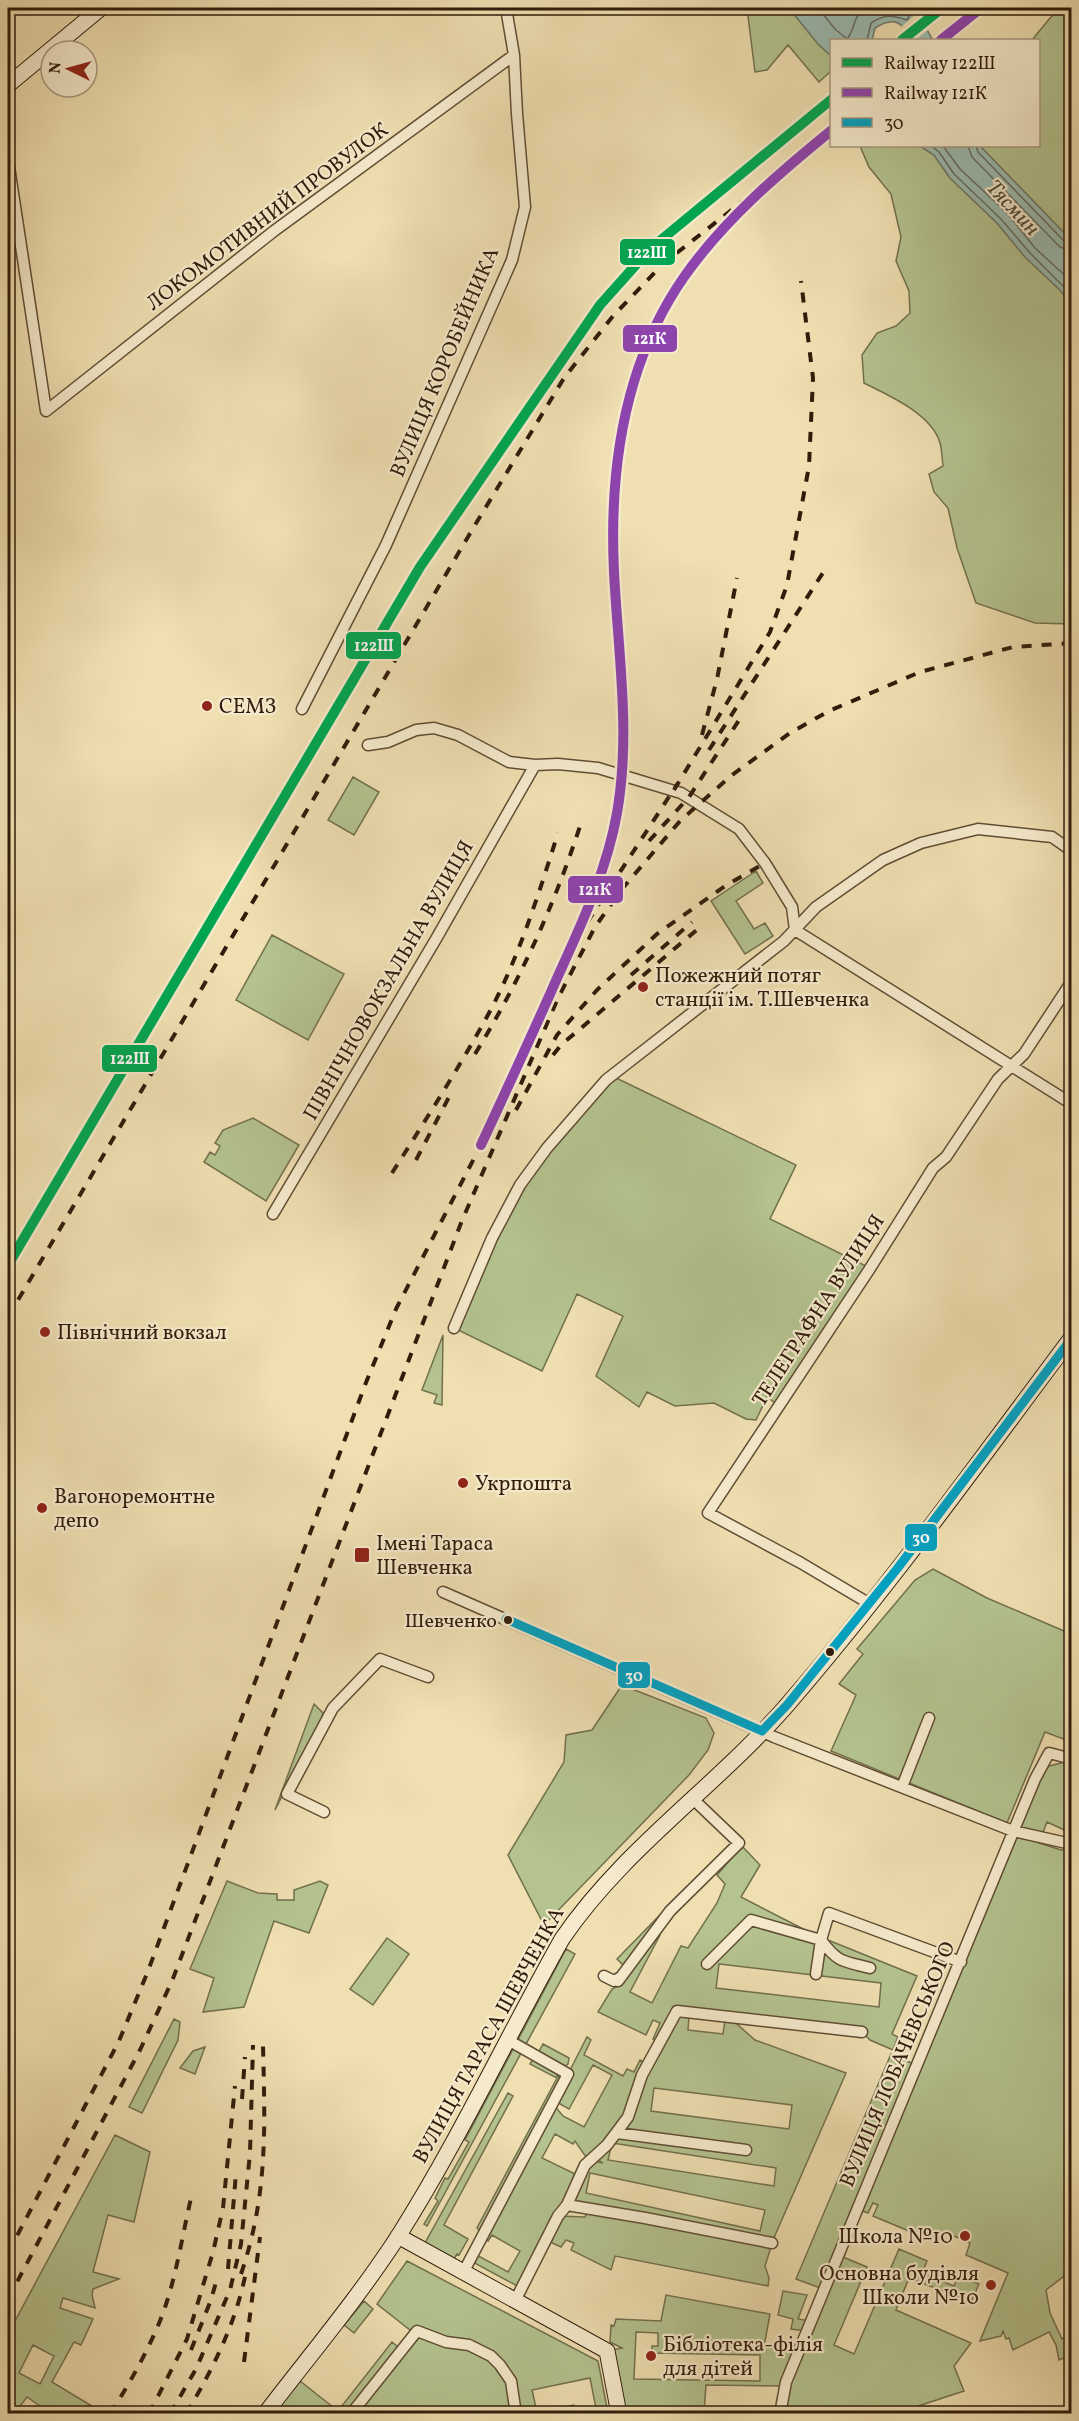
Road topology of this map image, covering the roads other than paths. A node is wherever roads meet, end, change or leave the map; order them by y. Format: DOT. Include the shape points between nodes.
graph roads {
  1 [pos="101,8"];
  2 [pos="506,8"];
  3 [pos="514,55"];
  4 [pos="8,85"];
  5 [pos="8,159"];
  6 [pos="302,709"];
  7 [pos="368,746"];
  8 [pos="535,765"];
  9 [pos="1071,851"];
  10 [pos="795,930"];
  11 [pos="1071,981"];
  12 [pos="1011,1067"];
  13 [pos="1071,1104"];
  14 [pos="273,1214"];
  15 [pos="454,1328"];
  16 [pos="1071,1337"];
  17 [pos="443,1592"];
  18 [pos="870,1604"];
  19 [pos="428,1677"];
  20 [pos="929,1718"];
  21 [pos="762,1731"];
  22 [pos="1071,1759"];
  23 [pos="902,1787"];
  24 [pos="693,1799"];
  25 [pos="324,1812"];
  26 [pos="1013,1831"];
  27 [pos="1071,1842"];
  28 [pos="821,1940"];
  29 [pos="961,1962"];
  30 [pos="707,1964"];
  31 [pos="870,1968"];
  32 [pos="816,1974"];
  33 [pos="604,1976"];
  34 [pos="862,2032"];
  35 [pos="508,2040"];
  36 [pos="617,2133"];
  37 [pos="746,2150"];
  38 [pos="567,2205"];
  39 [pos="398,2236"];
  40 [pos="772,2243"];
  41 [pos="464,2271"];
  42 [pos="516,2299"];
  43 [pos="265,2414"];
  44 [pos="351,2414"];
  45 [pos="516,2414"];
  46 [pos="619,2414"];
  47 [pos="780,2414"];
  1 -- 4 [label="main road"];
  2 -- 3 [label="street, ВУЛИЦЯ КОРОБЕЙНИКА"];
  3 -- 5 [label="street, ЛОКОМОТИВНИЙ ПРОВУЛОК" via="274,231 46,411"];
  3 -- 6 [label="street, ВУЛИЦЯ КОРОБЕЙНИКА" via="525,207 512,260 386,545"];
  7 -- 8 [label="street" via="434,728 458,735 509,762"];
  8 -- 10 [label="street" via="598,768 622,774 681,793 724,818 739,829 765,863 792,907"];
  8 -- 14 [label="street, ПІВНІЧНОВОКЗАЛЬНА ВУЛИЦЯ"];
  9 -- 10 [label="street" via="1052,837 978,830 921,843 874,866 816,907"];
  10 -- 12 [label="street"];
  10 -- 15 [label="street" via="606,1080 547,1148 520,1185 492,1238"];
  11 -- 12 [label="street, ТЕЛЕГРАФНА ВУЛИЦЯ" via="1024,1054"];
  12 -- 13 [label="street"];
  12 -- 18 [label="street, ТЕЛЕГРАФНА ВУЛИЦЯ" via="998,1079 946,1157 933,1168 708,1513"];
  16 -- 18 [label="main road, ВУЛИЦЯ ТАРАСА ШЕВЧЕНКА"];
  17 -- 21 [label="street"];
  18 -- 21 [label="main road, ВУЛИЦЯ ТАРАСА ШЕВЧЕНКА"];
  19 -- 25 [label="street" via="380,1659 333,1708 287,1794"];
  20 -- 23 [label="street"];
  21 -- 23 [label="street"];
  21 -- 24 [label="main road, ВУЛИЦЯ ТАРАСА ШЕВЧЕНКА"];
  22 -- 26 [label="street, ВУЛИЦЯ ЛОБАЧЕВСЬКОГО" via="1049,1753"];
  23 -- 26 [label="street"];
  24 -- 33 [label="street" via="739,1843 670,1911 618,1981"];
  24 -- 35 [label="main road, ВУЛИЦЯ ТАРАСА ШЕВЧЕНКА" via="580,1912"];
  26 -- 27 [label="street"];
  26 -- 29 [label="street, ВУЛИЦЯ ЛОБАЧЕВСЬКОГО"];
  28 -- 29 [label="street" via="829,1913"];
  28 -- 30 [label="street" via="751,1920"];
  28 -- 31 [label="street" via="840,1961"];
  28 -- 32 [label="street"];
  29 -- 47 [label="street, ВУЛИЦЯ ЛОБАЧЕВСЬКОГО" via="784,2386"];
  34 -- 36 [label="street" via="677,2011 642,2075 628,2117"];
  35 -- 39 [label="main road, ВУЛИЦЯ ТАРАСА ШЕВЧЕНКА"];
  35 -- 41 [label="street" via="568,2074"];
  36 -- 37 [label="street"];
  36 -- 38 [label="street" via="585,2165"];
  38 -- 40 [label="street"];
  38 -- 42 [label="street"];
  39 -- 41 [label="main road"];
  39 -- 43 [label="main road, ВУЛИЦЯ ТАРАСА ШЕВЧЕНКА"];
  41 -- 42 [label="main road"];
  42 -- 46 [label="main road" via="607,2351"];
  44 -- 45 [label="street" via="417,2331 446,2342 469,2345 491,2356 511,2381"];
}
